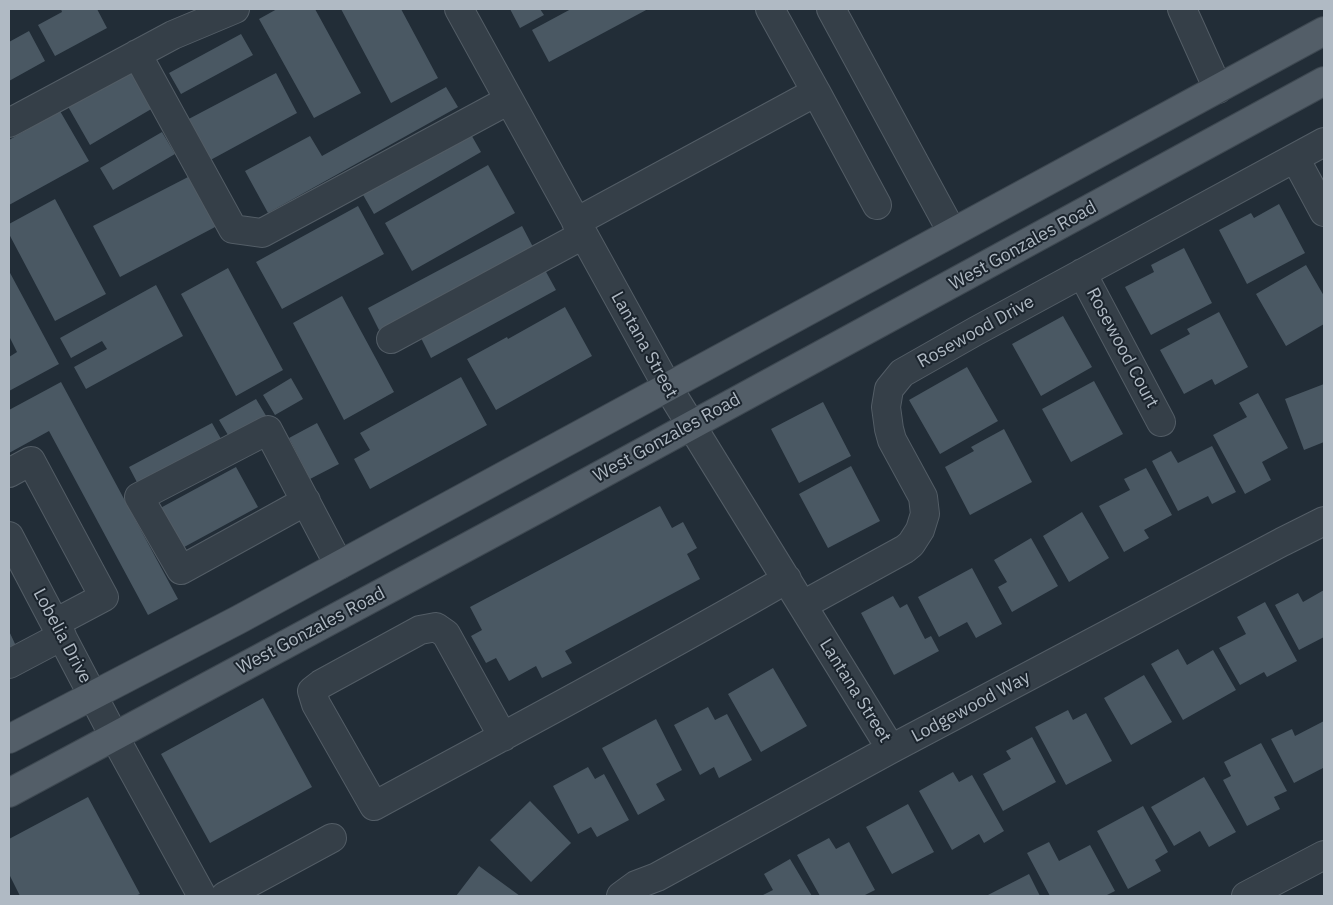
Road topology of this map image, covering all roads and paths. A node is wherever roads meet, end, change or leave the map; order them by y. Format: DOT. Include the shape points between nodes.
graph roads {
  1 [pos="236,9"];
  2 [pos="459,9"];
  3 [pos="770,9"];
  4 [pos="831,9"];
  5 [pos="1182,9"];
  6 [pos="1324,31"];
  7 [pos="137,54"];
  8 [pos="1324,81"];
  9 [pos="1218,89"];
  10 [pos="816,92"];
  11 [pos="509,100"];
  12 [pos="9,123"];
  13 [pos="1324,142"];
  14 [pos="1295,158"];
  15 [pos="877,205"];
  16 [pos="1324,212"];
  17 [pos="580,229"];
  18 [pos="952,232"];
  19 [pos="1082,273"];
  20 [pos="391,339"];
  21 [pos="667,386"];
  22 [pos="1161,422"];
  23 [pos="691,425"];
  24 [pos="9,473"];
  25 [pos="306,501"];
  26 [pos="1324,521"];
  27 [pos="9,536"];
  28 [pos="340,564"];
  29 [pos="786,579"];
  30 [pos="802,605"];
  31 [pos="58,630"];
  32 [pos="9,664"];
  33 [pos="94,696"];
  34 [pos="114,736"];
  35 [pos="503,737"];
  36 [pos="9,739"];
  37 [pos="891,749"];
  38 [pos="9,793"];
  39 [pos="332,838"];
  40 [pos="1324,855"];
  41 [pos="202,896"];
  42 [pos="225,896"];
  43 [pos="621,896"];
  44 [pos="1246,896"];
  1 -- 7 [label="street"];
  2 -- 11 [label="street, Lantana Street"];
  3 -- 10 [label="street"];
  4 -- 18 [label="street"];
  5 -- 9 [label="street"];
  6 -- 9 [label="main road"];
  7 -- 11 [label="street" via="233,229 262,233"];
  7 -- 12 [label="street"];
  8 -- 23 [label="main road, West Gonzales Road"];
  9 -- 18 [label="main road"];
  10 -- 15 [label="street"];
  10 -- 17 [label="street"];
  11 -- 17 [label="street, Lantana Street"];
  13 -- 14 [label="street, Rosewood Drive"];
  14 -- 16 [label="street"];
  14 -- 19 [label="street, Rosewood Drive"];
  17 -- 20 [label="street"];
  17 -- 21 [label="street, Lantana Street"];
  18 -- 21 [label="main road"];
  19 -- 22 [label="street, Rosewood Court"];
  19 -- 30 [label="street, Rosewood Drive" via="902,373 890,389 886,407 888,430 923,498 925,514 920,530 905,549"];
  21 -- 23 [label="street, Lantana Street"];
  21 -- 28 [label="main road"];
  23 -- 29 [label="street, Lantana Street"];
  23 -- 34 [label="main road, West Gonzales Road"];
  24 -- 31 [label="street" via="31,461 104,597"];
  25 -- 25 [label="street" via="268,430 139,497 181,570"];
  25 -- 28 [label="street"];
  26 -- 37 [label="street, Lodgewood Way"];
  27 -- 31 [label="street, Lobelia Drive"];
  28 -- 33 [label="main road"];
  29 -- 30 [label="street, Lantana Street"];
  29 -- 35 [label="street"];
  30 -- 37 [label="street, Lantana Street"];
  31 -- 32 [label="street"];
  31 -- 33 [label="street, Lobelia Drive"];
  33 -- 34 [label="street, Lobelia Drive"];
  33 -- 36 [label="main road"];
  34 -- 38 [label="main road, West Gonzales Road"];
  34 -- 41 [label="street, Lobelia Drive"];
  35 -- 35 [label="street" via="374,806 316,704 312,691 420,630 436,627 446,634"];
  37 -- 43 [label="street, Lodgewood Way"];
  39 -- 42 [label="street"];
  40 -- 44 [label="street"];
}
